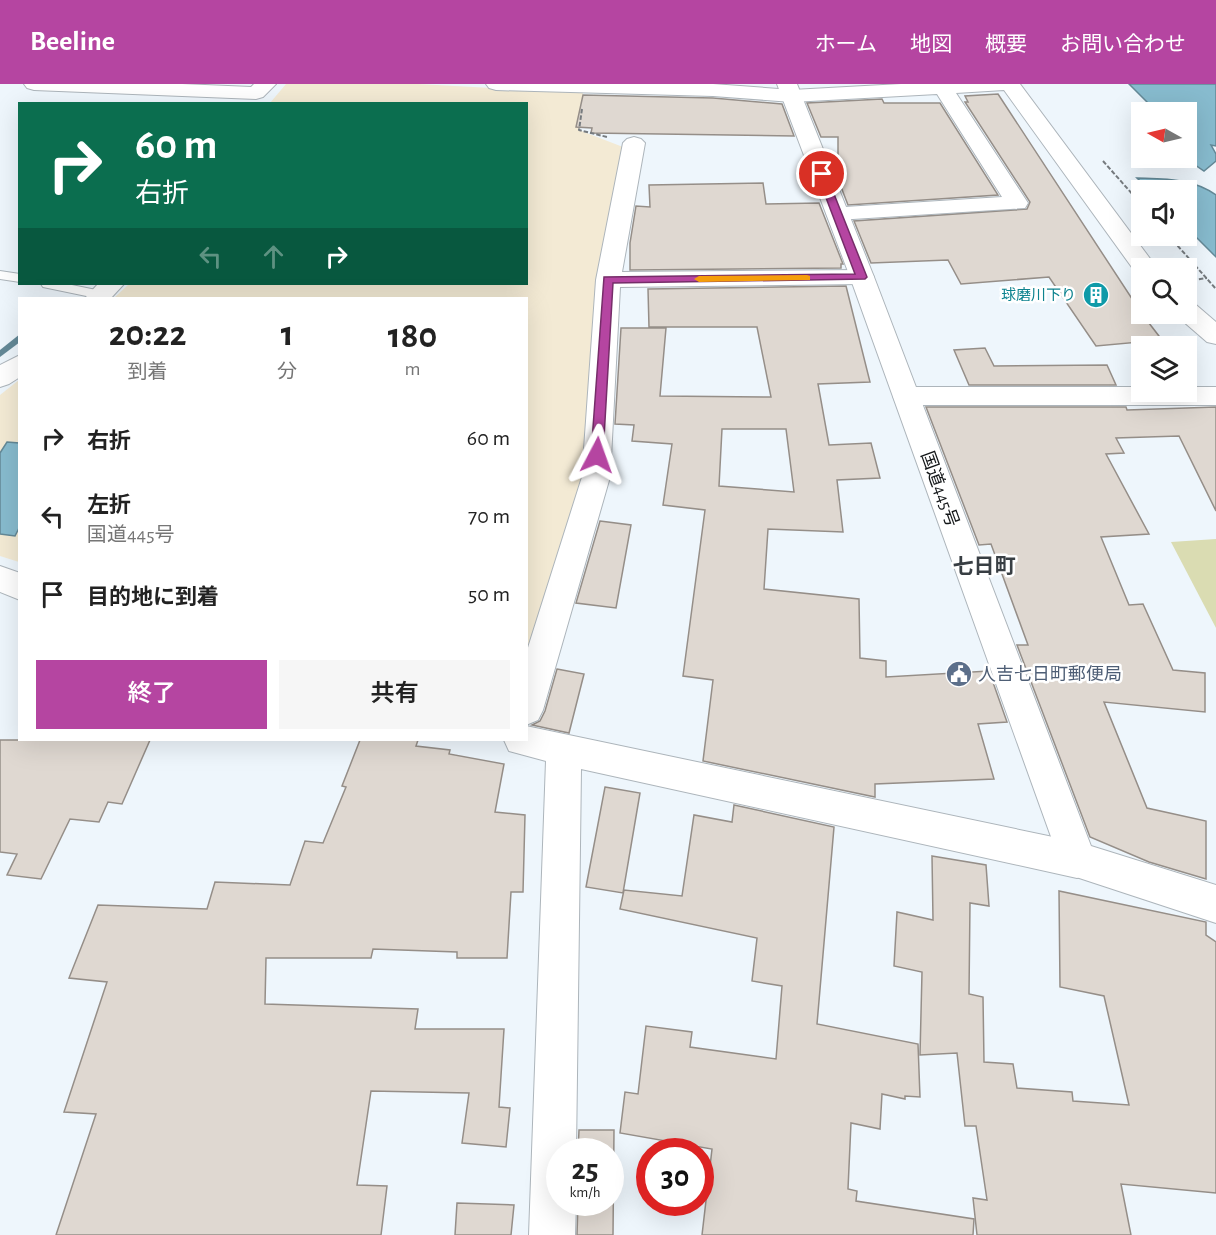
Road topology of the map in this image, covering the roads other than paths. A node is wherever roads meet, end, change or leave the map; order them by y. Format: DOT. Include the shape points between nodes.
graph roads {
  1 [pos="34,84"];
  2 [pos="276,84"];
  3 [pos="496,84"];
  4 [pos="1010,84"];
  5 [pos="64,85"];
  6 [pos="943,88"];
  7 [pos="790,90"];
  8 [pos="258,93"];
  9 [pos="634,143"];
  10 [pos="837,213"];
  11 [pos="1138,258"];
  12 [pos="0,275"];
  13 [pos="862,277"];
  14 [pos="18,278"];
  15 [pos="608,280"];
  16 [pos="55,285"];
  17 [pos="103,292"];
  18 [pos="1197,320"];
  19 [pos="1213,335"];
  20 [pos="18,365"];
  21 [pos="0,378"];
  22 [pos="906,396"];
  23 [pos="1216,396"];
  24 [pos="0,578"];
  25 [pos="18,587"];
  26 [pos="528,703"];
  27 [pos="526,741"];
  28 [pos="564,748"];
  29 [pos="1077,860"];
  30 [pos="1216,904"];
  31 [pos="552,1235"];
  1 -- 5 [label="main road"];
  2 -- 8 [label="main road"];
  3 -- 7 [label="main road"];
  4 -- 6 [label="main road"];
  4 -- 11 [label="main road"];
  5 -- 8 [label="main road"];
  6 -- 7 [label="main road"];
  6 -- 10 [label="main road" via="1017,203"];
  7 -- 10 [label="main road, 国道445号"];
  9 -- 15 [label="main road"];
  10 -- 13 [label="main road, 国道445号"];
  12 -- 14 [label="lane"];
  13 -- 15 [label="main road"];
  13 -- 22 [label="main road, 国道445号"];
  15 -- 26 [label="main road" via="596,477"];
  16 -- 17 [label="lane"];
  18 -- 19 [label="main road"];
  20 -- 21 [label="main road"];
  22 -- 23 [label="main road"];
  22 -- 29 [label="main road, 国道445号"];
  24 -- 25 [label="main road"];
  27 -- 28 [label="main road"];
  28 -- 29 [label="main road"];
  28 -- 31 [label="main road"];
  29 -- 30 [label="main road"];
}
